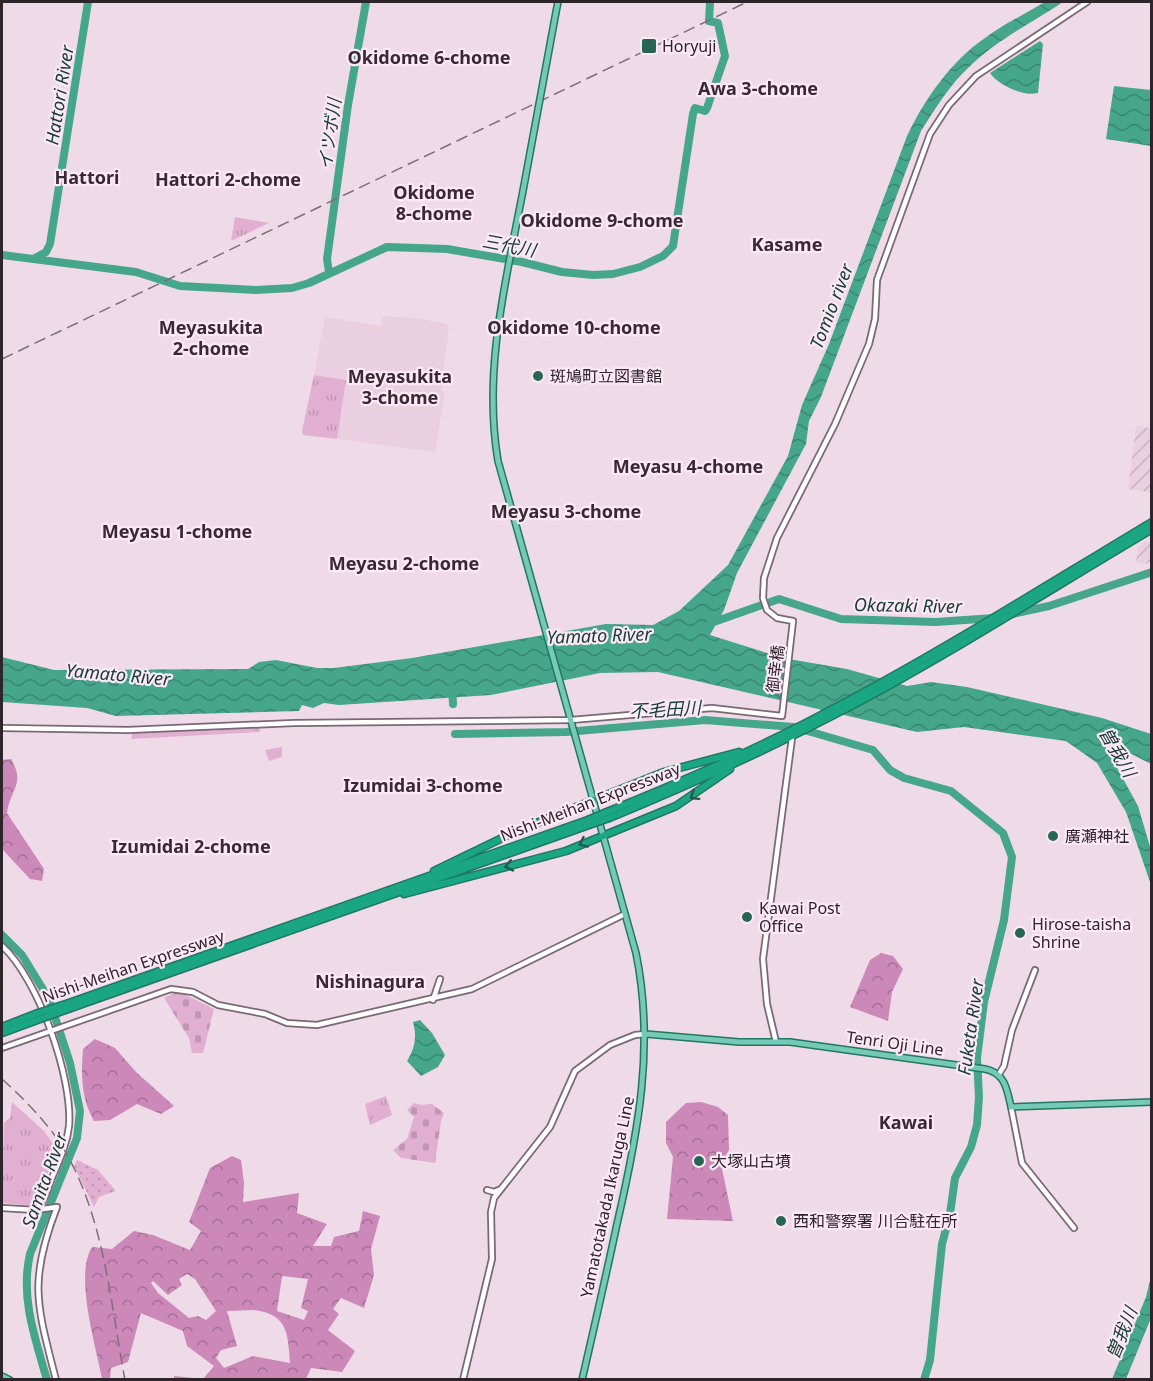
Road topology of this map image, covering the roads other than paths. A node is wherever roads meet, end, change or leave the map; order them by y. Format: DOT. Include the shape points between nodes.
graph roads {
  1 [pos="558,2"];
  2 [pos="1087,2"];
  3 [pos="1152,522"];
  4 [pos="1152,529"];
  5 [pos="571,720"];
  6 [pos="2,728"];
  7 [pos="792,738"];
  8 [pos="768,745"];
  9 [pos="758,750"];
  10 [pos="593,801"];
  11 [pos="602,834"];
  12 [pos="393,891"];
  13 [pos="625,914"];
  14 [pos="2,946"];
  15 [pos="1035,970"];
  16 [pos="440,979"];
  17 [pos="433,1000"];
  18 [pos="39,1016"];
  19 [pos="2,1027"];
  20 [pos="52,1030"];
  21 [pos="2,1033"];
  22 [pos="646,1034"];
  23 [pos="776,1042"];
  24 [pos="2,1048"];
  25 [pos="999,1074"];
  26 [pos="1152,1101"];
  27 [pos="1011,1107"];
  28 [pos="502,1189"];
  29 [pos="487,1190"];
  30 [pos="2,1208"];
  31 [pos="38,1210"];
  32 [pos="1074,1228"];
  33 [pos="2,1376"];
  34 [pos="10,1380"];
  35 [pos="56,1380"];
  36 [pos="463,1380"];
  37 [pos="582,1380"];
  1 -- 5 [label="main road, Yamatotakada Ikaruga Line, bridge" via="493,362 491,410 498,461"];
  2 -- 5 [label="street, 御幸橋" via="976,76 949,105 930,134 877,280 869,344 835,424 774,547 763,583 768,610 777,618 793,621 782,716 730,709 690,709"];
  3 -- 8 [label="highway, Nishi-Meihan Expressway" via="937,651"];
  4 -- 8 [label="highway, Nishi-Meihan Expressway" via="940,656"];
  5 -- 6 [label="street" via="294,723 128,730"];
  5 -- 10 [label="main road, Yamatotakada Ikaruga Line"];
  7 -- 23 [label="street" via="763,960"];
  8 -- 9 [label="highway, Nishi-Meihan Expressway"];
  9 -- 10 [label="highway" via="664,772"];
  9 -- 11 [label="highway, one-way" via="676,806"];
  9 -- 12 [label="highway, Nishi-Meihan Expressway, bridge" via="589,823"];
  10 -- 11 [label="main road, Yamatotakada Ikaruga Line"];
  10 -- 12 [label="highway" via="519,830"];
  11 -- 12 [label="highway, one-way" via="545,859 411,893"];
  11 -- 13 [label="main road, Yamatotakada Ikaruga Line"];
  12 -- 18 [label="highway, Nishi-Meihan Expressway, bridge"];
  13 -- 17 [label="street" via="480,986"];
  13 -- 22 [label="main road, Yamatotakada Ikaruga Line" via="639,970"];
  14 -- 20 [label="street" via="34,989"];
  15 -- 25 [label="street"];
  16 -- 17 [label="street"];
  17 -- 20 [label="street" via="308,1026 224,1007 193,992 171,989"];
  18 -- 19 [label="highway, Nishi-Meihan Expressway"];
  18 -- 21 [label="highway, Nishi-Meihan Expressway"];
  20 -- 24 [label="street"];
  20 -- 31 [label="street" via="69,1125 66,1144"];
  22 -- 23 [label="main road, Tenri Oji Line"];
  22 -- 28 [label="street" via="610,1045 575,1071 550,1127"];
  22 -- 37 [label="main road, Yamatotakada Ikaruga Line" via="635,1146"];
  23 -- 25 [label="main road, Tenri Oji Line"];
  25 -- 27 [label="main road"];
  26 -- 27 [label="main road"];
  27 -- 32 [label="street" via="1022,1162"];
  28 -- 29 [label="street"];
  28 -- 36 [label="street" via="491,1207 492,1259"];
  30 -- 31 [label="street"];
  31 -- 35 [label="street" via="57,1207 41,1254 37,1283 39,1316"];
  33 -- 34 [label="main road"];
}
